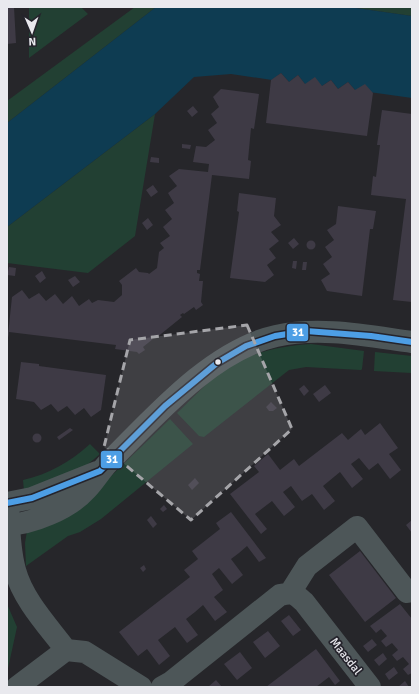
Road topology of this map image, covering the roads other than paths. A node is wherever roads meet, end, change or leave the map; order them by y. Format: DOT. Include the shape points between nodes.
graph roads {
  1 [pos="412,342"];
  2 [pos="100,471"];
  3 [pos="8,503"];
  4 [pos="8,525"];
  5 [pos="290,592"];
  6 [pos="407,592"];
  7 [pos="66,650"];
  8 [pos="17,687"];
  9 [pos="141,687"];
  10 [pos="162,687"];
  11 [pos="370,687"];
  1 -- 2 [label="street" via="306,331 275,336 246,346 217,363 165,406"];
  2 -- 3 [label="street" via="32,498"];
  2 -- 4 [label="street" via="86,491 60,510 41,518"];
  3 -- 4 [label="street"];
  4 -- 7 [label="street" via="14,569 24,591"];
  5 -- 6 [label="street" via="307,566 357,526"];
  5 -- 10 [label="street" via="280,595"];
  5 -- 11 [label="street, Maasdal" via="304,602"];
  7 -- 8 [label="street"];
  7 -- 9 [label="street" via="85,652"];
}
